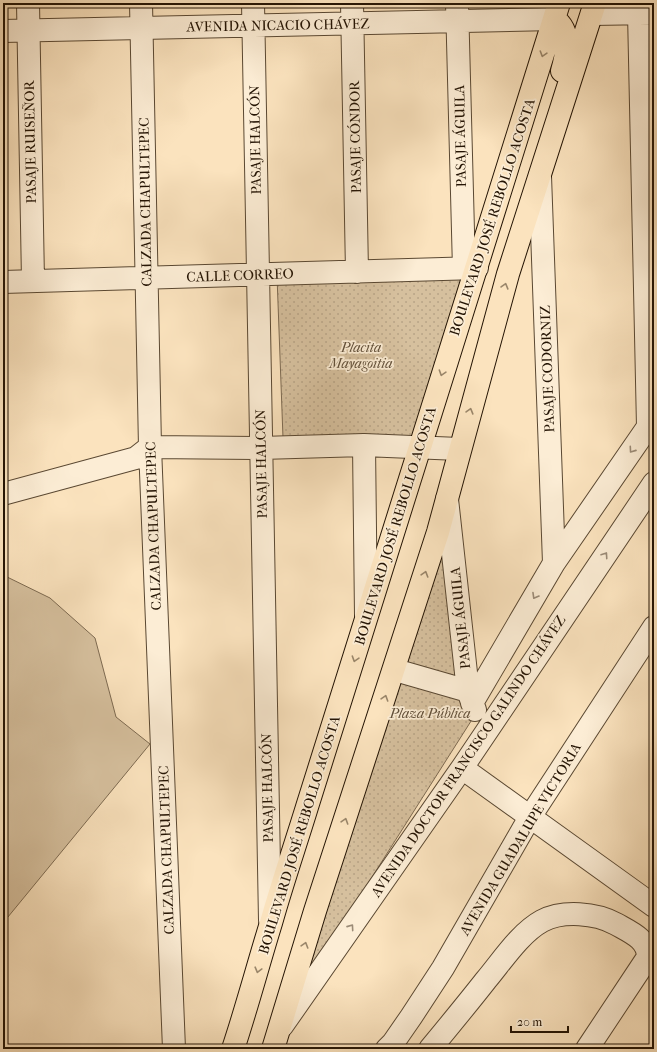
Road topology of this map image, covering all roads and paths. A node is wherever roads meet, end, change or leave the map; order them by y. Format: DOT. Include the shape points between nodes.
graph roads {
  1 [pos="28,3"];
  2 [pos="141,3"];
  3 [pos="253,3"];
  4 [pos="594,8"];
  5 [pos="557,11"];
  6 [pos="457,12"];
  7 [pos="352,13"];
  8 [pos="646,13"];
  9 [pos="253,26"];
  10 [pos="141,28"];
  11 [pos="3,31"];
  12 [pos="28,31"];
  13 [pos="540,175"];
  14 [pos="470,269"];
  15 [pos="357,272"];
  16 [pos="258,274"];
  17 [pos="147,278"];
  18 [pos="33,281"];
  19 [pos="3,282"];
  20 [pos="651,423"];
  21 [pos="364,445"];
  22 [pos="150,447"];
  23 [pos="261,448"];
  24 [pos="419,448"];
  25 [pos="459,449"];
  26 [pos="654,483"];
  27 [pos="3,494"];
  28 [pos="447,498"];
  29 [pos="554,563"];
  30 [pos="366,624"];
  31 [pos="654,627"];
  32 [pos="395,670"];
  33 [pos="470,697"];
  34 [pos="484,735"];
  35 [pos="462,768"];
  36 [pos="530,816"];
  37 [pos="654,906"];
  38 [pos="270,925"];
  39 [pos="281,1028"];
  40 [pos="174,1049"];
  41 [pos="233,1049"];
  42 [pos="273,1049"];
  43 [pos="387,1049"];
  44 [pos="430,1049"];
  45 [pos="588,1049"];
  1 -- 12 [label="street, PASAJE RUISEÑOR"];
  2 -- 10 [label="street, CALZADA CHAPULTEPEC"];
  3 -- 9 [label="street, PASAJE HALCÓN"];
  4 -- 8 [label="street"];
  4 -- 13 [label="main road"];
  5 -- 6 [label="street, AVENIDA NICACIO CHÁVEZ"];
  5 -- 13 [label="main road" via="567,47 540,145"];
  5 -- 14 [label="main road, BOULEVARD JOSÉ REBOLLO ACOSTA, one-way"];
  6 -- 7 [label="street, AVENIDA NICACIO CHÁVEZ"];
  6 -- 14 [label="street, PASAJE ÁGUILA"];
  7 -- 9 [label="street, AVENIDA NICACIO CHÁVEZ"];
  7 -- 15 [label="street, PASAJE CÓNDOR"];
  8 -- 20 [label="street"];
  9 -- 10 [label="street, AVENIDA NICACIO CHÁVEZ"];
  9 -- 16 [label="street, PASAJE HALCÓN"];
  10 -- 12 [label="street, AVENIDA NICACIO CHÁVEZ"];
  10 -- 17 [label="street, CALZADA CHAPULTEPEC"];
  11 -- 12 [label="street, AVENIDA NICACIO CHÁVEZ"];
  12 -- 18 [label="street, PASAJE RUISEÑOR"];
  25 -- 13 [label="main road, one-way" via="508,274"];
  13 -- 29 [label="street, PASAJE CODORNIZ"];
  14 -- 15 [label="street, CALLE CORREO"];
  14 -- 24 [label="main road, BOULEVARD JOSÉ REBOLLO ACOSTA, one-way"];
  15 -- 16 [label="street, CALLE CORREO"];
  16 -- 17 [label="street, CALLE CORREO"];
  16 -- 23 [label="street, PASAJE HALCÓN"];
  17 -- 18 [label="street, CALLE CORREO"];
  17 -- 22 [label="street, CALZADA CHAPULTEPEC"];
  18 -- 19 [label="street, CALLE CORREO"];
  20 -- 29 [label="street, AVENIDA DOCTOR FRANCISCO GALINDO CHÁVEZ, one-way"];
  21 -- 23 [label="street"];
  21 -- 24 [label="street"];
  21 -- 30 [label="street"];
  22 -- 23 [label="street"];
  22 -- 27 [label="street" via="136,458"];
  22 -- 40 [label="street, CALZADA CHAPULTEPEC"];
  23 -- 38 [label="street, PASAJE HALCÓN"];
  24 -- 25 [label="street"];
  24 -- 30 [label="main road, BOULEVARD JOSÉ REBOLLO ACOSTA"];
  25 -- 28 [label="main road"];
  34 -- 26 [label="street, AVENIDA DOCTOR FRANCISCO GALINDO CHÁVEZ, one-way"];
  32 -- 28 [label="main road, one-way"];
  28 -- 33 [label="street, PASAJE ÁGUILA"];
  29 -- 33 [label="street, AVENIDA DOCTOR FRANCISCO GALINDO CHÁVEZ, one-way"];
  30 -- 38 [label="main road, BOULEVARD JOSÉ REBOLLO ACOSTA, one-way"];
  31 -- 36 [label="street, AVENIDA GUADALUPE VICTORIA"];
  32 -- 33 [label="street"];
  39 -- 32 [label="main road, one-way" via="315,911"];
  33 -- 34 [label="street, PASAJE ÁGUILA"];
  34 -- 35 [label="street, AVENIDA DOCTOR FRANCISCO GALINDO CHÁVEZ"];
  35 -- 36 [label="street"];
  39 -- 35 [label="street, AVENIDA DOCTOR FRANCISCO GALINDO CHÁVEZ, one-way"];
  36 -- 37 [label="street"];
  36 -- 43 [label="street, AVENIDA GUADALUPE VICTORIA" via="443,968"];
  38 -- 41 [label="main road, BOULEVARD JOSÉ REBOLLO ACOSTA, one-way"];
  39 -- 42 [label="main road"];
  44 -- 45 [label="street" via="517,941 542,921 564,914 610,921 633,934 645,944 647,950 648,957"];
}
